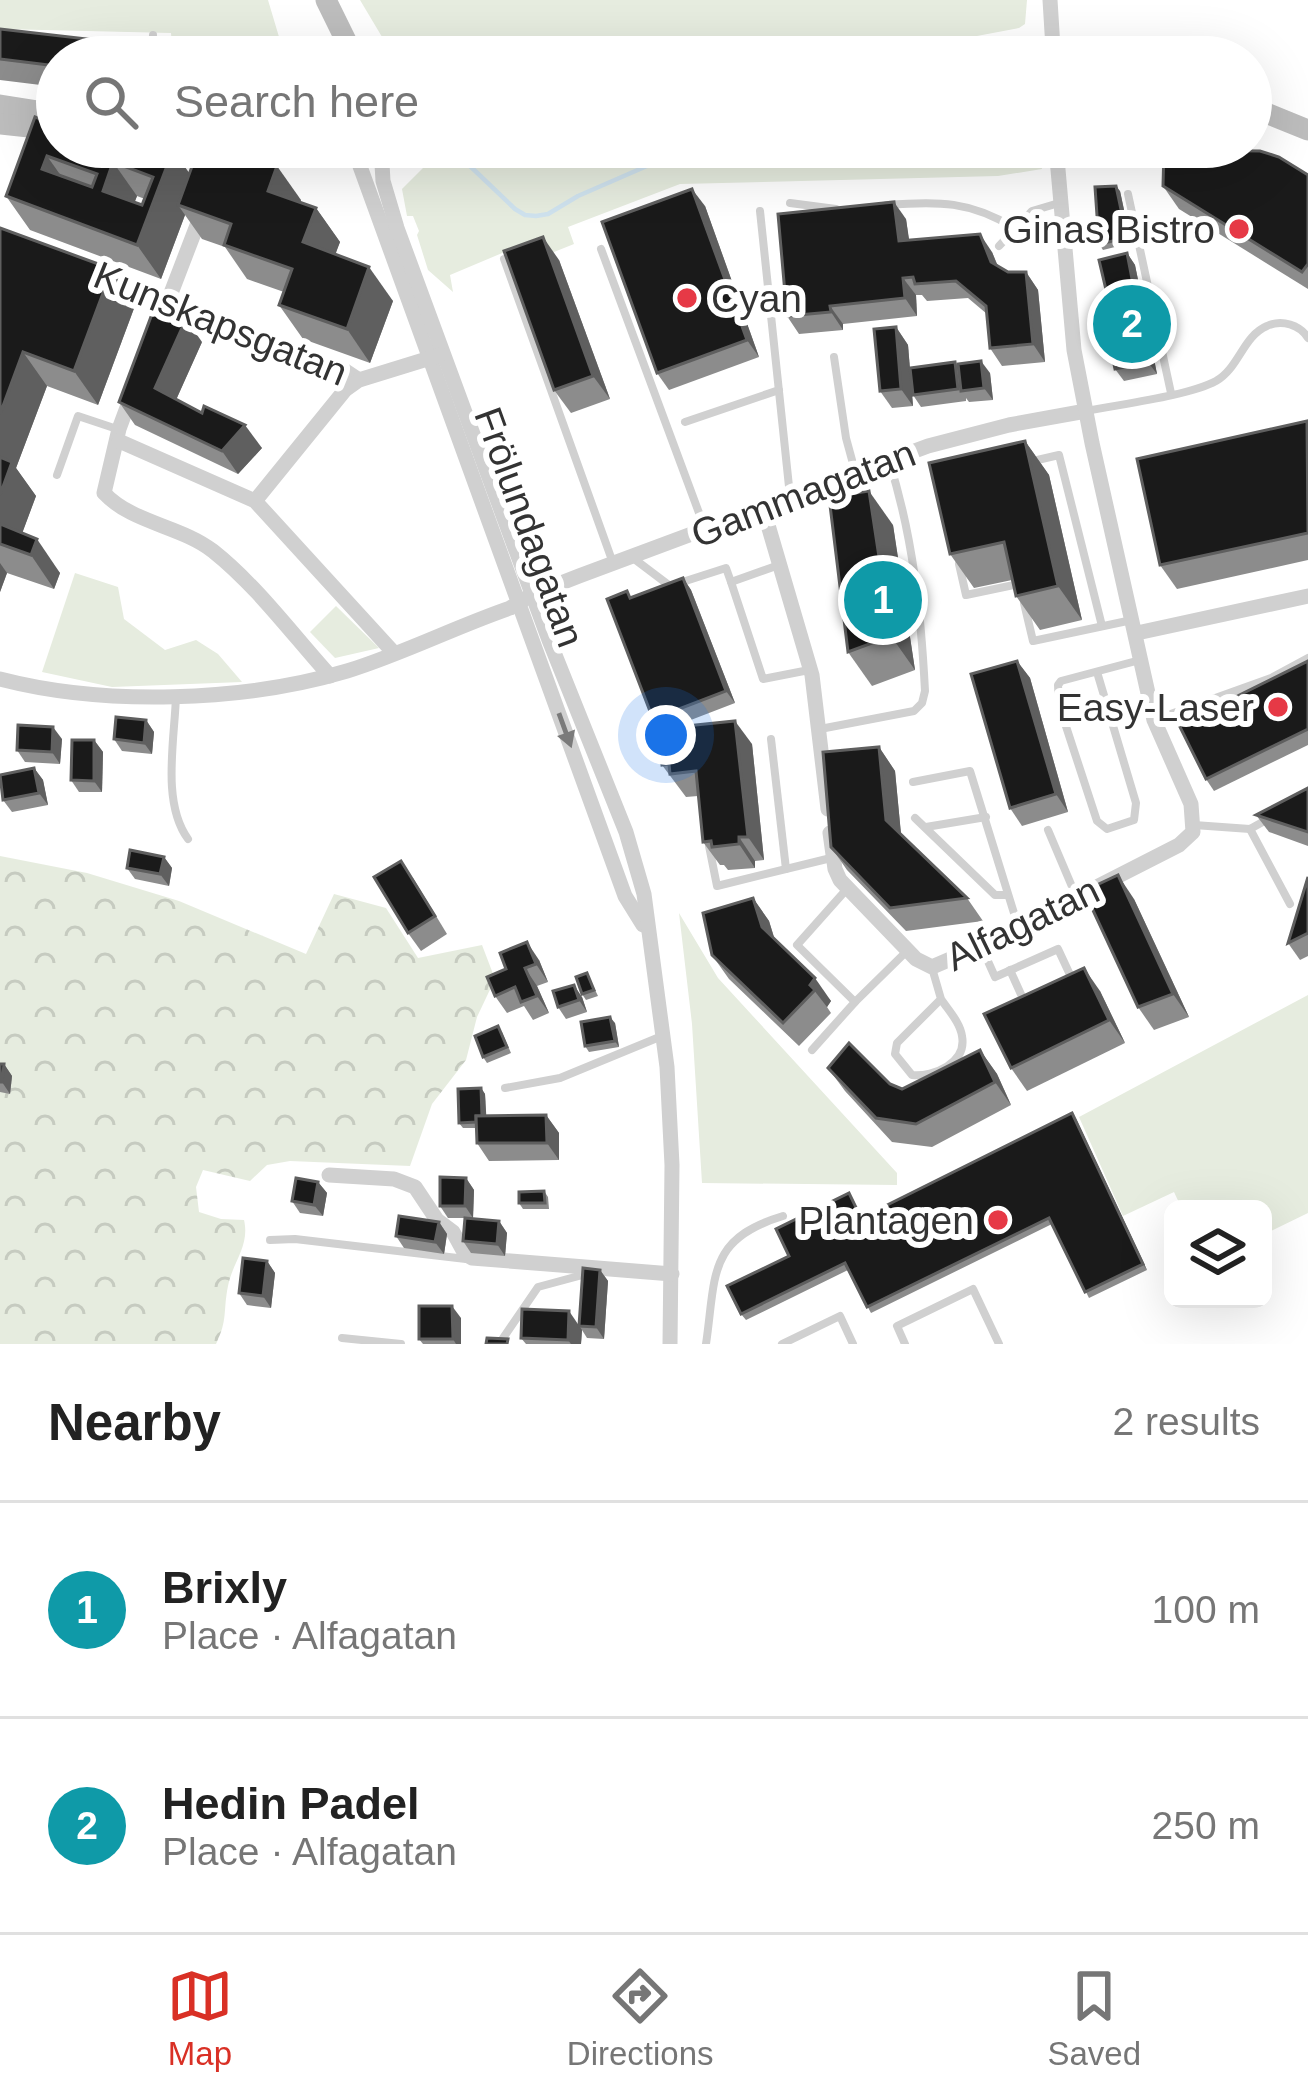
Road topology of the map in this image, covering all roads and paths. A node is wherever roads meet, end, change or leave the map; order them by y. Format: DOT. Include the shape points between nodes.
graph roads {
  1 [pos="326,0"];
  2 [pos="1050,0"];
  3 [pos="344,36"];
  4 [pos="1059,36"];
  5 [pos="1272,100"];
  6 [pos="0,105"];
  7 [pos="1308,114"];
  8 [pos="0,115"];
  9 [pos="1272,115"];
  10 [pos="36,116"];
  11 [pos="36,119"];
  12 [pos="36,123"];
  13 [pos="0,124"];
  14 [pos="1308,130"];
  15 [pos="361,168"];
  16 [pos="384,168"];
  17 [pos="1058,168"];
  18 [pos="209,193"];
  19 [pos="1128,194"];
  20 [pos="790,203"];
  21 [pos="1062,203"];
  22 [pos="882,206"];
  23 [pos="845,209"];
  24 [pos="760,211"];
  25 [pos="1014,229"];
  26 [pos="999,246"];
  27 [pos="601,250"];
  28 [pos="504,259"];
  29 [pos="89,271"];
  30 [pos="168,300"];
  31 [pos="1308,338"];
  32 [pos="152,343"];
  33 [pos="436,356"];
  34 [pos="834,357"];
  35 [pos="359,380"];
  36 [pos="135,386"];
  37 [pos="778,390"];
  38 [pos="1171,393"];
  39 [pos="1086,411"];
  40 [pos="685,422"];
  41 [pos="119,435"];
  42 [pos="933,445"];
  43 [pos="889,460"];
  44 [pos="937,463"];
  45 [pos="1020,464"];
  46 [pos="855,472"];
  47 [pos="57,475"];
  48 [pos="790,497"];
  49 [pos="255,501"];
  50 [pos="764,508"];
  51 [pos="705,530"];
  52 [pos="956,549"];
  53 [pos="632,557"];
  54 [pos="614,564"];
  55 [pos="780,564"];
  56 [pos="730,582"];
  57 [pos="1308,596"];
  58 [pos="526,599"];
  59 [pos="1102,626"];
  60 [pos="1135,626"];
  61 [pos="394,653"];
  62 [pos="1308,658"];
  63 [pos="1142,659"];
  64 [pos="810,670"];
  65 [pos="1097,672"];
  66 [pos="330,676"];
  67 [pos="1,679"];
  68 [pos="176,695"];
  69 [pos="0,698"];
  70 [pos="1154,721"];
  71 [pos="820,729"];
  72 [pos="771,739"];
  73 [pos="913,782"];
  74 [pos="1288,809"];
  75 [pos="986,817"];
  76 [pos="915,818"];
  77 [pos="1194,825"];
  78 [pos="924,827"];
  79 [pos="1250,829"];
  80 [pos="1048,830"];
  81 [pos="188,839"];
  82 [pos="708,841"];
  83 [pos="833,858"];
  84 [pos="786,869"];
  85 [pos="848,889"];
  86 [pos="1006,895"];
  87 [pos="1076,898"];
  88 [pos="1290,904"];
  89 [pos="1018,927"];
  90 [pos="981,946"];
  91 [pos="908,950"];
  92 [pos="932,967"];
  93 [pos="1010,970"];
  94 [pos="1058,991"];
  95 [pos="1042,998"];
  96 [pos="940,1000"];
  97 [pos="855,1002"];
  98 [pos="665,1034"];
  99 [pos="812,1050"];
  100 [pos="505,1088"];
  101 [pos="329,1175"];
  102 [pos="783,1216"];
  103 [pos="270,1240"];
  104 [pos="472,1258"];
  105 [pos="603,1270"];
  106 [pos="672,1274"];
  107 [pos="342,1338"];
  108 [pos="401,1344"];
  109 [pos="500,1344"];
  110 [pos="670,1344"];
  111 [pos="706,1344"];
  112 [pos="782,1344"];
  113 [pos="853,1344"];
  114 [pos="905,1344"];
  115 [pos="999,1344"];
  1 -- 3 [label="main road"];
  2 -- 4 [label="street"];
  5 -- 7 [label="main road"];
  6 -- 10 [label="main road"];
  8 -- 11 [label="lane"];
  9 -- 14 [label="main road"];
  12 -- 13 [label="main road"];
  15 -- 33 [label="street, Frölundagatan"];
  16 -- 33 [label="street, Frölundagatan"];
  17 -- 21 [label="street"];
  18 -- 30 [label="street"];
  19 -- 38 [label="lane"];
  20 -- 23 [label="lane"];
  21 -- 25 [label="lane" via="1032,212"];
  21 -- 39 [label="street"];
  22 -- 25 [label="lane" via="951,203 985,210"];
  24 -- 37 [label="lane"];
  25 -- 26 [label="lane"];
  27 -- 51 [label="lane"];
  28 -- 54 [label="lane"];
  29 -- 30 [label="street, Kunskapsgatan"];
  30 -- 32 [label="street"];
  30 -- 35 [label="street, Kunskapsgatan"];
  31 -- 38 [label="lane" via="1285,322 1269,324 1219,380"];
  33 -- 35 [label="street, Kunskapsgatan"];
  33 -- 58 [label="street, Frölundagatan"];
  34 -- 46 [label="lane"];
  35 -- 49 [label="street"];
  36 -- 41 [label="street"];
  37 -- 40 [label="lane"];
  37 -- 48 [label="lane"];
  38 -- 39 [label="lane"];
  39 -- 42 [label="street, Gammagatan"];
  39 -- 60 [label="street"];
  41 -- 47 [label="lane" via="78,416"];
  41 -- 49 [label="street"];
  41 -- 66 [label="street" via="104,493 208,547"];
  42 -- 43 [label="street, Gammagatan"];
  42 -- 44 [label="lane"];
  43 -- 46 [label="street, Gammagatan"];
  43 -- 71 [label="lane" via="907,522 925,692 914,711"];
  45 -- 59 [label="lane" via="1059,455"];
  46 -- 48 [label="street, Gammagatan"];
  48 -- 50 [label="street, Gammagatan"];
  49 -- 61 [label="street"];
  50 -- 51 [label="street, Gammagatan"];
  50 -- 55 [label="street, Alfagatan"];
  51 -- 53 [label="street, Gammagatan"];
  52 -- 59 [label="lane" via="965,595 1020,584 1033,641"];
  53 -- 54 [label="street, Gammagatan"];
  53 -- 56 [label="lane" via="670,586 726,568"];
  54 -- 58 [label="street, Gammagatan"];
  55 -- 56 [label="lane"];
  55 -- 64 [label="street, Alfagatan"];
  56 -- 64 [label="lane" via="763,680"];
  57 -- 60 [label="street"];
  58 -- 61 [label="street, Gammagatan"];
  58 -- 98 [label="street, Frölundagatan" via="626,832"];
  59 -- 60 [label="lane"];
  60 -- 63 [label="street"];
  61 -- 66 [label="street, Gammagatan"];
  62 -- 70 [label="lane"];
  63 -- 65 [label="lane"];
  63 -- 70 [label="street"];
  64 -- 71 [label="street, Alfagatan"];
  65 -- 65 [label="lane" via="1061,682 1057,692 1097,821 1114,829 1134,820 1136,803"];
  66 -- 68 [label="street, Gammagatan"];
  67 -- 68 [label="street, Gammagatan" via="67,694"];
  67 -- 69 [label="lane"];
  68 -- 81 [label="lane" via="174,806"];
  70 -- 77 [label="street"];
  71 -- 83 [label="street, Alfagatan"];
  72 -- 84 [label="lane"];
  73 -- 75 [label="lane" via="970,771"];
  74 -- 79 [label="lane"];
  75 -- 78 [label="lane"];
  75 -- 86 [label="lane"];
  76 -- 78 [label="lane"];
  77 -- 79 [label="lane"];
  77 -- 87 [label="street, Alfagatan" via="1179,845"];
  78 -- 86 [label="lane" via="995,896"];
  79 -- 88 [label="lane"];
  80 -- 87 [label="lane"];
  82 -- 84 [label="lane" via="717,886"];
  83 -- 84 [label="lane"];
  83 -- 85 [label="street, Alfagatan"];
  85 -- 91 [label="street, Alfagatan"];
  85 -- 97 [label="lane" via="797,945"];
  86 -- 89 [label="lane"];
  87 -- 89 [label="street, Alfagatan"];
  89 -- 90 [label="street, Alfagatan"];
  90 -- 92 [label="street, Alfagatan"];
  90 -- 93 [label="lane" via="995,977"];
  91 -- 92 [label="street, Alfagatan"];
  91 -- 97 [label="lane"];
  92 -- 96 [label="lane"];
  93 -- 94 [label="lane" via="1058,949 1074,984"];
  93 -- 95 [label="lane" via="1026,1006"];
  96 -- 96 [label="lane" via="897,1043 895,1054 912,1075 936,1074 962,1048"];
  97 -- 99 [label="lane"];
  98 -- 100 [label="lane" via="560,1078"];
  98 -- 106 [label="street, Frölundagatan"];
  101 -- 104 [label="street" via="415,1186"];
  102 -- 111 [label="lane" via="724,1250"];
  103 -- 104 [label="lane"];
  104 -- 105 [label="street"];
  105 -- 106 [label="street"];
  105 -- 109 [label="lane" via="538,1287"];
  106 -- 110 [label="street, Frölundagatan"];
  107 -- 108 [label="lane"];
  112 -- 113 [label="lane" via="840,1316"];
  114 -- 115 [label="lane" via="897,1326 973,1289"];
}
